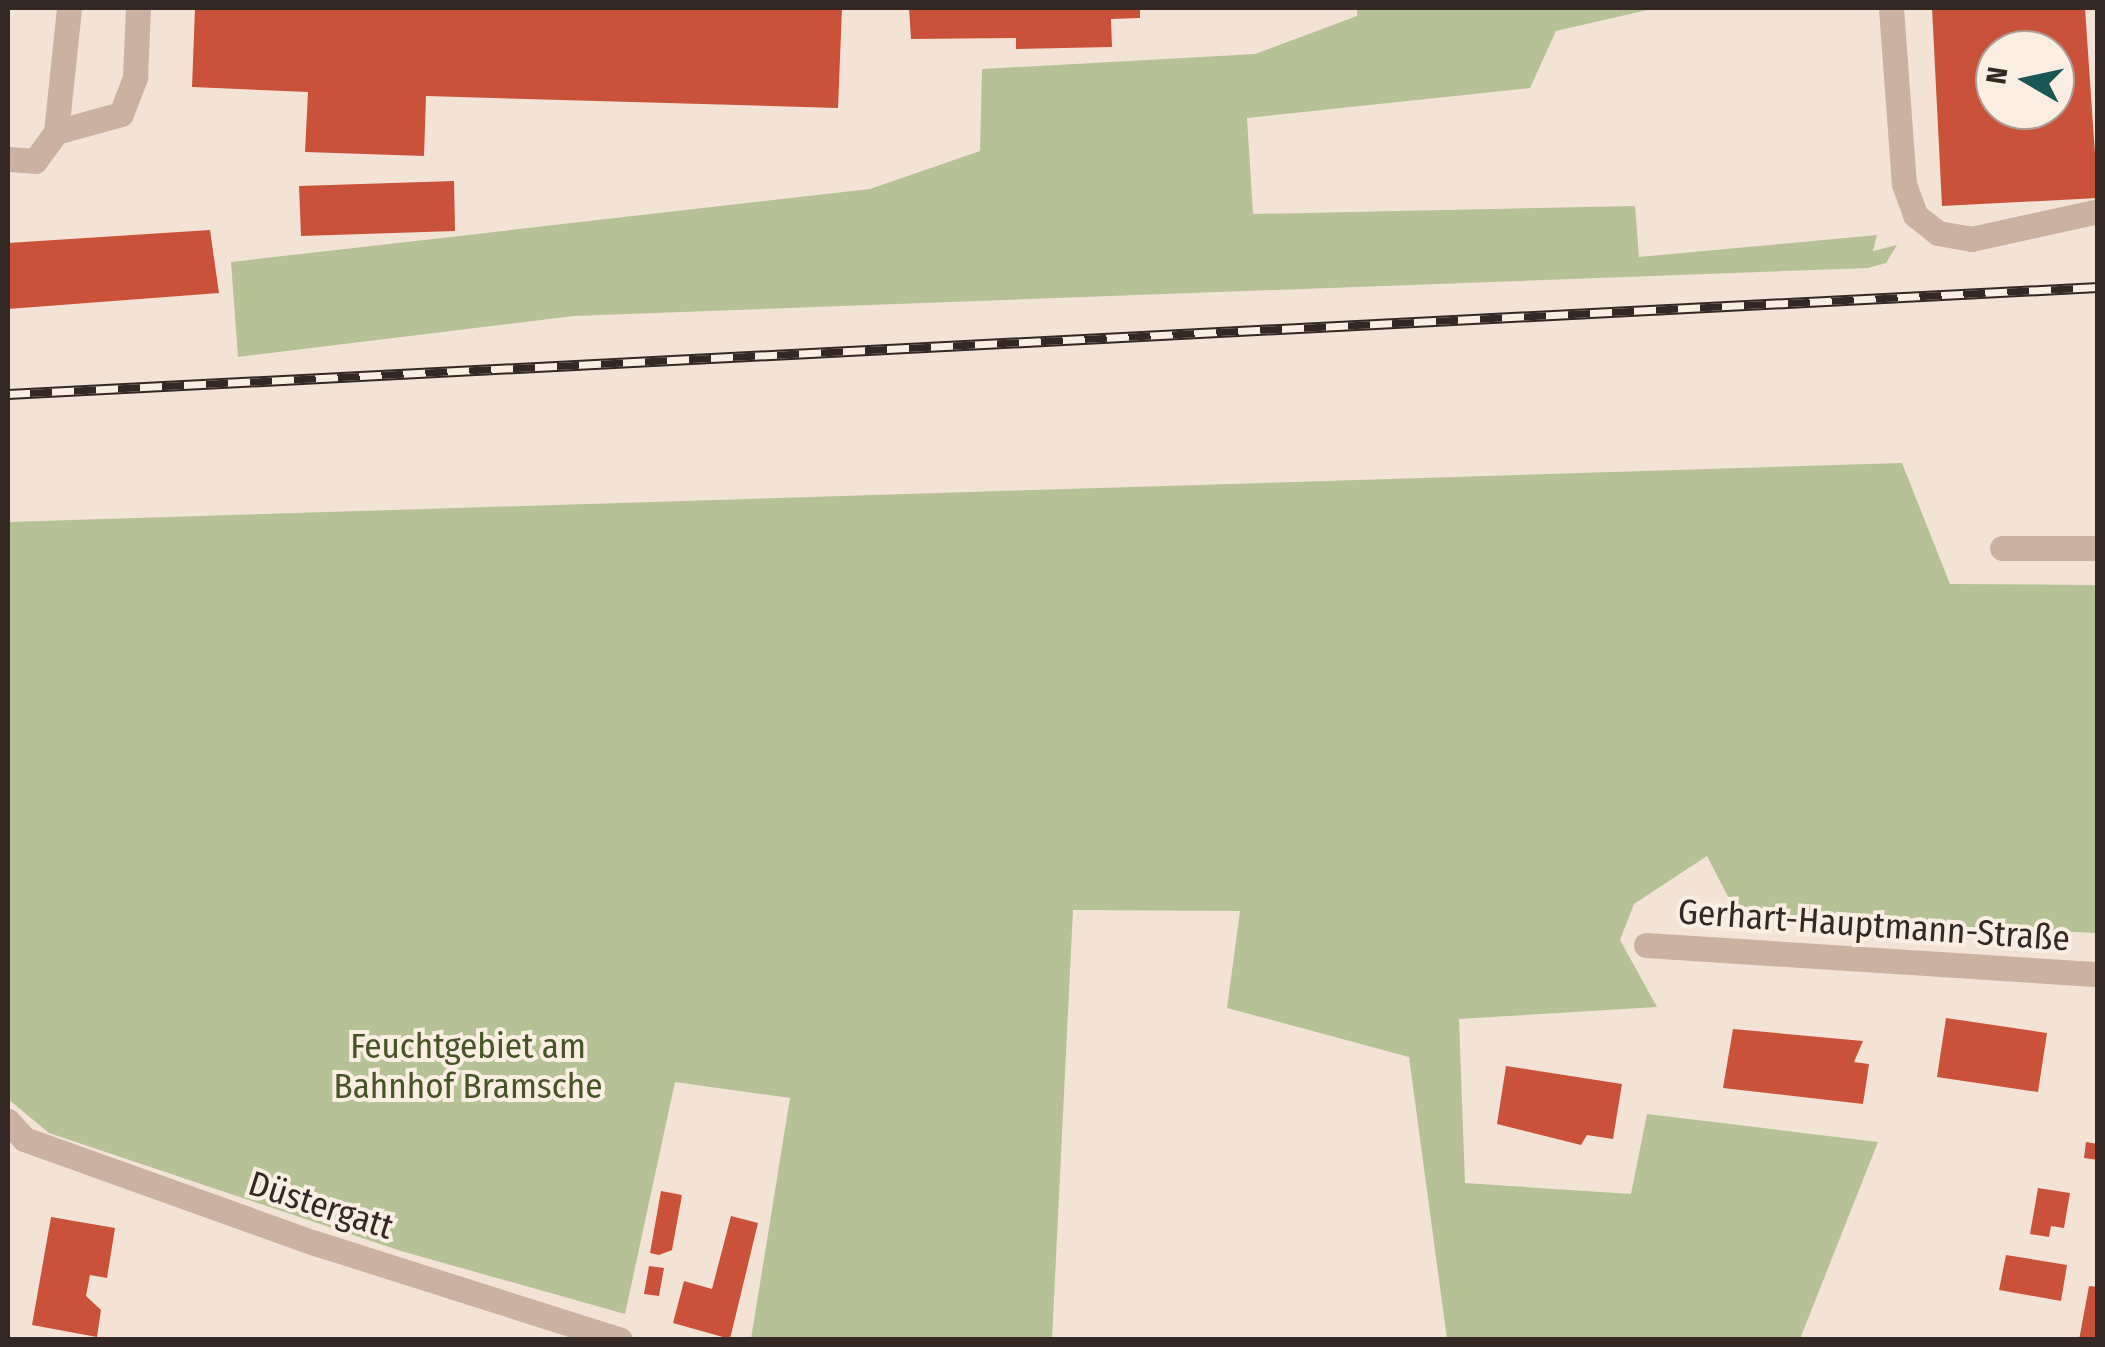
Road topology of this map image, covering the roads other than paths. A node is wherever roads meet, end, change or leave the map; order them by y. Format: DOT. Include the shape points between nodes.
graph roads {
  1 [pos="70,8"];
  2 [pos="138,8"];
  3 [pos="1891,8"];
  4 [pos="56,132"];
  5 [pos="8,159"];
  6 [pos="2098,211"];
  7 [pos="2002,548"];
  8 [pos="2098,548"];
  9 [pos="1646,945"];
  10 [pos="2098,974"];
  11 [pos="8,1121"];
  12 [pos="620,1340"];
  1 -- 4 [label="street"];
  2 -- 4 [label="street" via="135,77 121,114"];
  3 -- 6 [label="street" via="1915,215 1938,234 1971,240"];
  4 -- 5 [label="street" via="34,161"];
  7 -- 8 [label="street"];
  9 -- 10 [label="street, Gerhart-Hauptmann-Straße"];
  11 -- 12 [label="street, Düstergatt" via="24,1138 278,1230"];
}
